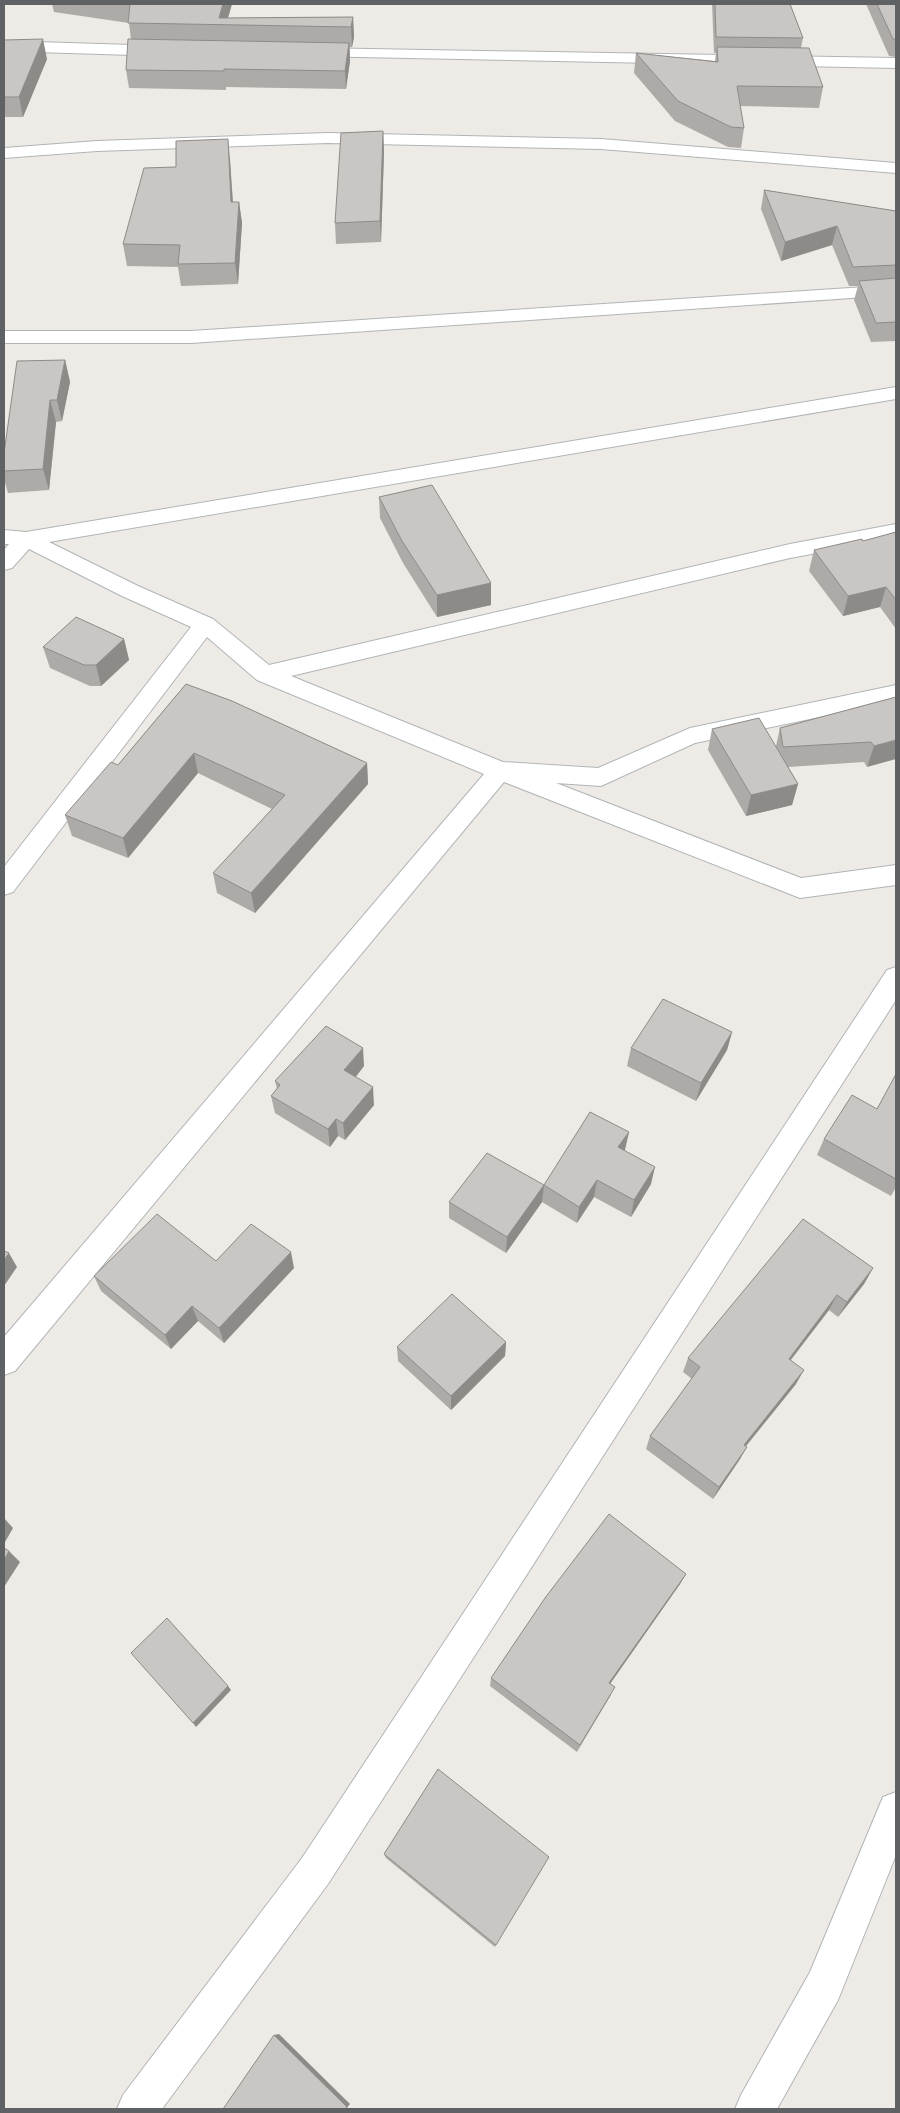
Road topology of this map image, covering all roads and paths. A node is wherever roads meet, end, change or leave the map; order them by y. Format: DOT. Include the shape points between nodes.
graph roads {
  1 [pos="4,46"];
  2 [pos="184,51"];
  3 [pos="302,53"];
  4 [pos="896,63"];
  5 [pos="4,153"];
  6 [pos="896,168"];
  7 [pos="896,290"];
  8 [pos="4,336"];
  9 [pos="896,393"];
  10 [pos="896,531"];
  11 [pos="15,538"];
  12 [pos="4,563"];
  13 [pos="205,624"];
  14 [pos="265,674"];
  15 [pos="896,693"];
  16 [pos="500,771"];
  17 [pos="896,875"];
  18 [pos="4,885"];
  19 [pos="896,978"];
  20 [pos="4,1360"];
  21 [pos="896,1810"];
  22 [pos="137,2109"];
  23 [pos="755,2109"];
  1 -- 2 [label="street"];
  3 -- 4 [label="street"];
  5 -- 6 [label="street" via="97,146 328,138 601,144"];
  7 -- 8 [label="street" via="191,337"];
  9 -- 11 [label="street"];
  10 -- 14 [label="street" via="790,551"];
  11 -- 12 [label="street"];
  11 -- 13 [label="street"];
  13 -- 14 [label="street"];
  13 -- 18 [label="street"];
  14 -- 16 [label="street"];
  15 -- 16 [label="street" via="690,736 601,777"];
  16 -- 17 [label="street" via="800,888"];
  16 -- 20 [label="street"];
  19 -- 22 [label="street" via="315,1871"];
  21 -- 23 [label="street" via="824,1986"];
}
